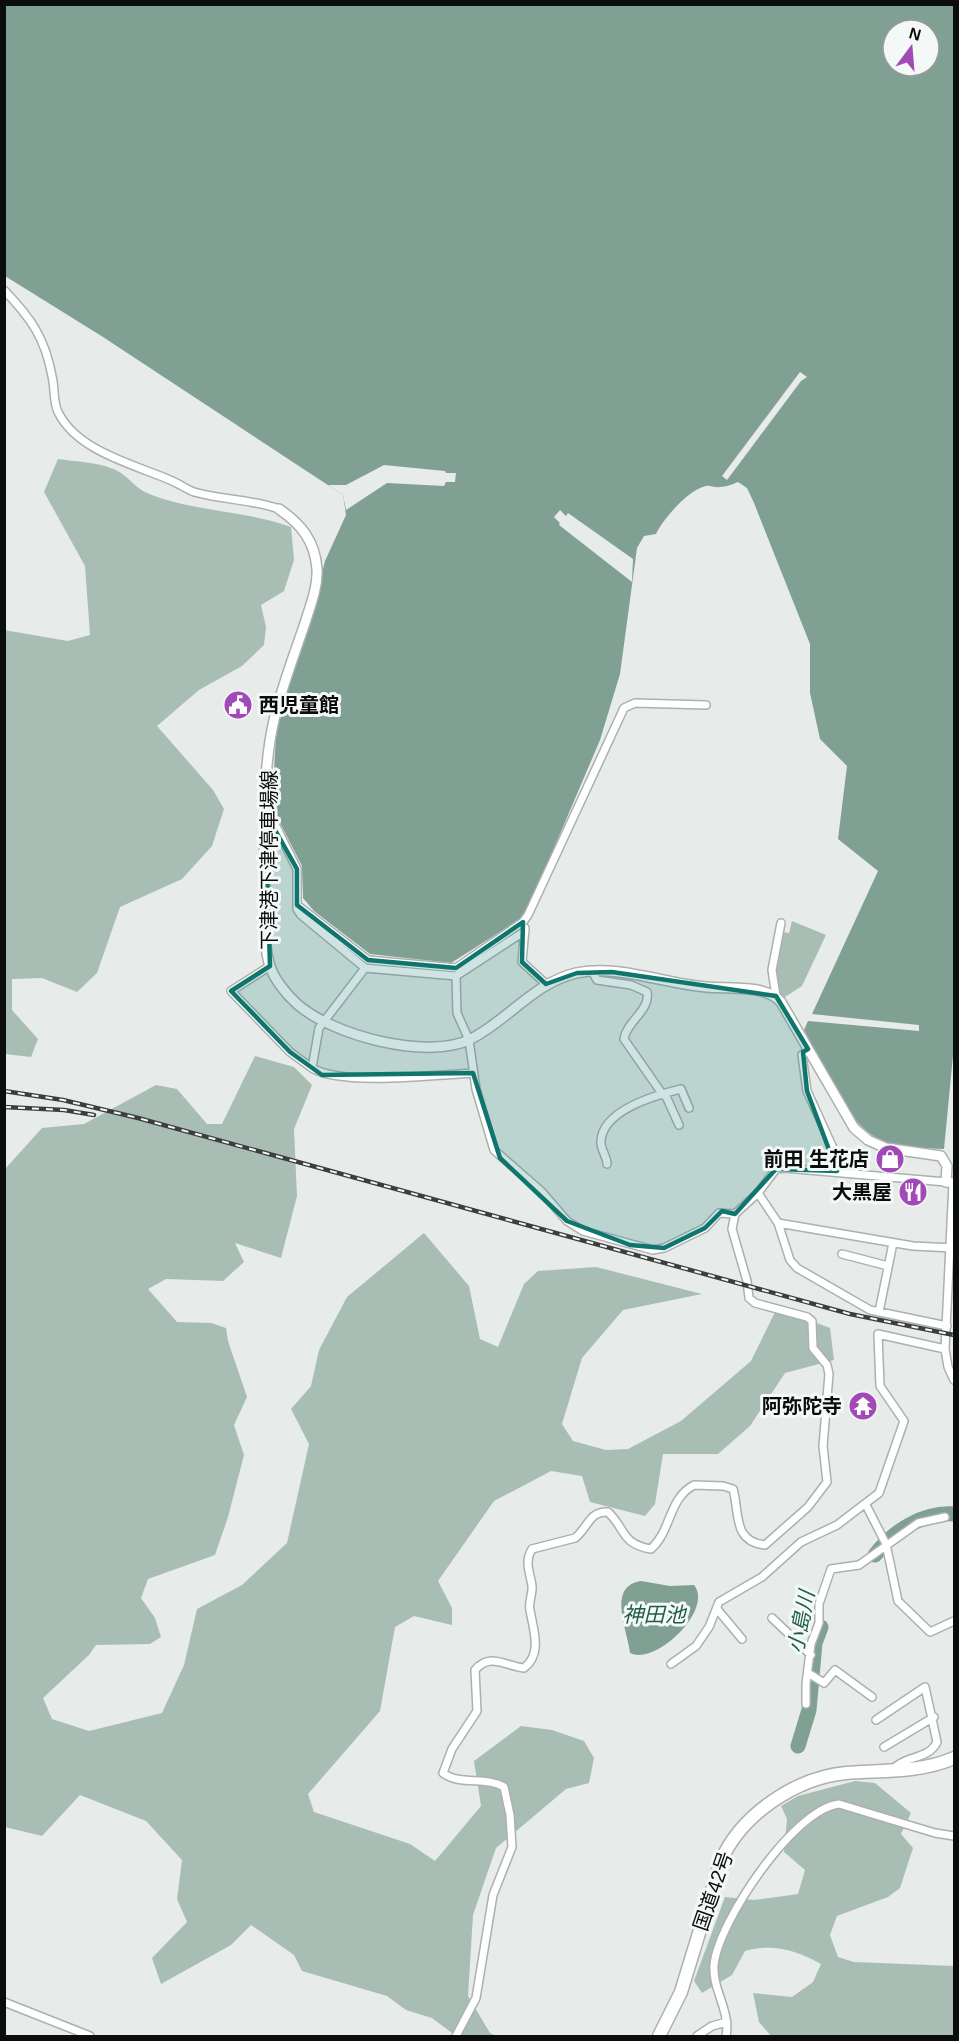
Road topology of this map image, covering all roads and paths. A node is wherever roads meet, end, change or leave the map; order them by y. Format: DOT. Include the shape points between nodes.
graph roads {
  1 [pos="4,290"];
  2 [pos="279,509"];
  3 [pos="706,705"];
  4 [pos="265,812"];
  5 [pos="297,905"];
  6 [pos="523,922"];
  7 [pos="781,923"];
  8 [pos="525,931"];
  9 [pos="270,966"];
  10 [pos="365,968"];
  11 [pos="592,971"];
  12 [pos="456,976"];
  13 [pos="546,984"];
  14 [pos="776,996"];
  15 [pos="326,1021"];
  16 [pos="469,1040"];
  17 [pos="808,1049"];
  18 [pos="312,1068"];
  19 [pos="473,1073"];
  20 [pos="664,1094"];
  21 [pos="689,1107"];
  22 [pos="679,1125"];
  23 [pos="607,1164"];
  24 [pos="837,1171"];
  25 [pos="951,1183"];
  26 [pos="758,1193"];
  27 [pos="735,1214"];
  28 [pos="778,1223"];
  29 [pos="893,1243"];
  30 [pos="953,1248"];
  31 [pos="842,1254"];
  32 [pos="888,1266"];
  33 [pos="879,1312"];
  34 [pos="947,1326"];
  35 [pos="945,1349"];
  36 [pos="954,1380"];
  37 [pos="866,1505"];
  38 [pos="945,1517"];
  39 [pos="886,1544"];
  40 [pos="717,1609"];
  41 [pos="772,1618"];
  42 [pos="954,1621"];
  43 [pos="742,1639"];
  44 [pos="811,1655"];
  45 [pos="671,1664"];
  46 [pos="808,1673"];
  47 [pos="872,1697"];
  48 [pos="806,1704"];
  49 [pos="934,1717"];
  50 [pos="876,1720"];
  51 [pos="884,1747"];
  52 [pos="954,1758"];
  53 [pos="893,1770"];
  54 [pos="954,1836"];
  55 [pos="4,2002"];
  56 [pos="727,2022"];
  57 [pos="90,2037"];
  58 [pos="456,2037"];
  59 [pos="658,2037"];
  60 [pos="697,2037"];
  61 [pos="726,2037"];
  1 -- 2 [label="street" via="35,325 45,346 57,410 66,426 80,438 193,491"];
  2 -- 4 [label="main road, 下津港下津停車場線" via="305,531 317,571 314,593 274,720"];
  3 -- 6 [label="street" via="635,703 624,708"];
  4 -- 5 [label="street" via="270,814 297,869"];
  4 -- 9 [label="main road, 下津港下津停車場線" via="266,942"];
  5 -- 6 [label="street" via="368,960 456,968"];
  5 -- 10 [label="street" via="301,915"];
  6 -- 8 [label="street"];
  7 -- 14 [label="street" via="772,970"];
  8 -- 12 [label="street"];
  8 -- 13 [label="street" via="522,962"];
  9 -- 15 [label="main road, 下津港下津停車場線" via="279,984 297,1003"];
  9 -- 18 [label="street" via="231,991 290,1052"];
  10 -- 12 [label="street"];
  10 -- 15 [label="street"];
  11 -- 13 [label="main road, 下津港下津停車場線"];
  11 -- 14 [label="main road, 下津港下津停車場線"];
  11 -- 20 [label="street" via="597,980 631,985 647,992 646,1003 624,1039"];
  12 -- 16 [label="street" via="457,1013"];
  13 -- 16 [label="main road, 下津港下津停車場線"];
  14 -- 17 [label="main road"];
  15 -- 16 [label="main road, 下津港下津停車場線" via="401,1046 431,1047"];
  15 -- 18 [label="street" via="319,1028"];
  16 -- 19 [label="street"];
  17 -- 24 [label="street" via="802,1055 807,1091 833,1148"];
  17 -- 25 [label="main road" via="854,1128 886,1148 941,1156"];
  18 -- 19 [label="street" via="322,1075 378,1077"];
  19 -- 27 [label="street" via="494,1150 542,1192 567,1221 583,1231 653,1250 705,1228 719,1213"];
  20 -- 21 [label="street" via="682,1089"];
  20 -- 22 [label="street"];
  20 -- 23 [label="street" via="635,1104 609,1124 600,1143"];
  24 -- 25 [label="street"];
  24 -- 26 [label="street" via="776,1169"];
  25 -- 30 [label="street"];
  26 -- 27 [label="street"];
  26 -- 28 [label="street"];
  27 -- 58 [label="street" via="732,1229 749,1298 812,1321 813,1348 828,1369 823,1446 827,1482 808,1507 765,1545 747,1539 739,1530 733,1489 694,1485 676,1499 658,1543 651,1549 624,1537 614,1518 599,1511 575,1538 532,1549 526,1559 533,1590 529,1608 536,1643 531,1663 524,1668 500,1660 488,1661 475,1670 477,1711 452,1749 443,1773 448,1778 504,1787 512,1847 493,1895 476,1998"];
  28 -- 29 [label="street"];
  28 -- 33 [label="street" via="790,1260 797,1268"];
  29 -- 30 [label="street"];
  29 -- 32 [label="street"];
  30 -- 34 [label="street"];
  31 -- 32 [label="street"];
  32 -- 33 [label="street"];
  33 -- 34 [label="street"];
  34 -- 35 [label="street"];
  35 -- 36 [label="street"];
  35 -- 37 [label="street" via="878,1334 880,1386 902,1417 903,1426 881,1490"];
  37 -- 39 [label="street"];
  37 -- 40 [label="street" via="837,1525 801,1542 762,1577 723,1599"];
  38 -- 39 [label="street" via="918,1523"];
  39 -- 42 [label="street" via="898,1601 930,1632"];
  39 -- 44 [label="street" via="859,1565 831,1569 819,1604"];
  40 -- 43 [label="street"];
  40 -- 45 [label="street" via="696,1647"];
  41 -- 44 [label="street"];
  44 -- 46 [label="street"];
  46 -- 47 [label="street" via="824,1683 835,1670"];
  46 -- 48 [label="street"];
  49 -- 50 [label="street" via="925,1688"];
  49 -- 51 [label="street"];
  49 -- 53 [label="street" via="934,1747 899,1763"];
  52 -- 53 [label="highway, 国道42号" via="926,1768"];
  53 -- 59 [label="highway, 国道42号" via="843,1773 820,1779 770,1803 740,1828 721,1861 681,1992"];
  54 -- 56 [label="street" via="839,1804 793,1830 736,1905 715,1959 715,1980"];
  55 -- 57 [label="street"];
  56 -- 60 [label="street" via="712,2026"];
  56 -- 61 [label="street"];
}
